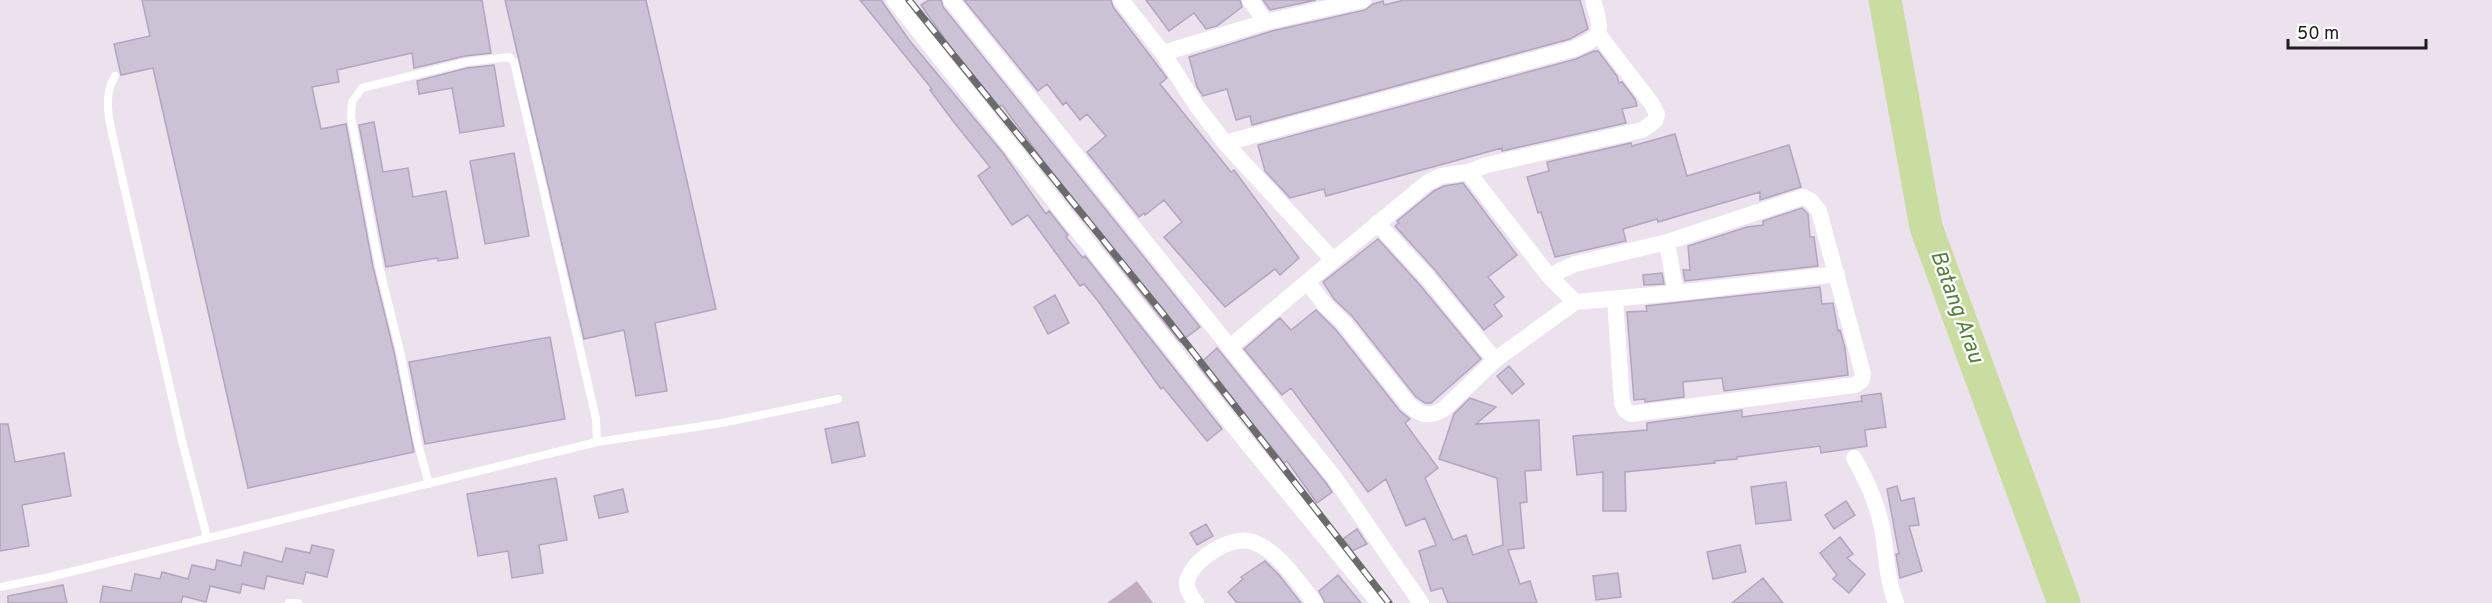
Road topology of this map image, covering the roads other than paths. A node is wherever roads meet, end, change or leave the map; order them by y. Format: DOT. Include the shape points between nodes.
graph roads {
  1 [pos="894,0"];
  2 [pos="951,0"];
  3 [pos="1121,0"];
  4 [pos="1250,0"];
  5 [pos="1363,0"];
  6 [pos="1593,0"];
  7 [pos="1266,22"];
  8 [pos="1598,34"];
  9 [pos="1163,52"];
  10 [pos="115,76"];
  11 [pos="1226,143"];
  12 [pos="1468,172"];
  13 [pos="1377,223"];
  14 [pos="1667,242"];
  15 [pos="1333,260"];
  16 [pos="1837,274"];
  17 [pos="1549,276"];
  18 [pos="1307,282"];
  19 [pos="1676,293"];
  20 [pos="1615,299"];
  21 [pos="1575,302"];
  22 [pos="1230,348"];
  23 [pos="1495,360"];
  24 [pos="838,399"];
  25 [pos="597,442"];
  26 [pos="1854,458"];
  27 [pos="429,484"];
  28 [pos="207,537"];
  29 [pos="0,587"];
  30 [pos="289,603"];
  31 [pos="298,603"];
  32 [pos="1196,603"];
  33 [pos="1315,603"];
  34 [pos="1379,603"];
  35 [pos="1421,603"];
  36 [pos="1896,603"];
  1 -- 34 [label="street"];
  2 -- 22 [label="street"];
  3 -- 9 [label="street"];
  4 -- 7 [label="street"];
  5 -- 7 [label="street"];
  6 -- 8 [label="street"];
  7 -- 9 [label="street"];
  8 -- 11 [label="street" via="1573,49"];
  8 -- 12 [label="street" via="1652,104 1657,114 1655,121 1642,130"];
  9 -- 11 [label="street" via="1196,105"];
  10 -- 28 [label="lane" via="107,101 116,151"];
  11 -- 15 [label="street"];
  12 -- 13 [label="street" via="1441,176 1427,183"];
  12 -- 17 [label="street"];
  13 -- 15 [label="street"];
  13 -- 23 [label="street"];
  14 -- 16 [label="street" via="1803,197 1819,211"];
  14 -- 17 [label="street" via="1575,264"];
  14 -- 19 [label="street"];
  15 -- 18 [label="street"];
  16 -- 19 [label="street"];
  16 -- 20 [label="street" via="1862,381 1631,414 1622,404"];
  17 -- 21 [label="street"];
  18 -- 22 [label="street"];
  18 -- 23 [label="street" via="1418,412 1427,415 1444,409"];
  19 -- 20 [label="street"];
  20 -- 21 [label="street"];
  21 -- 23 [label="street"];
  22 -- 35 [label="street" via="1334,477"];
  24 -- 25 [label="lane" via="722,423"];
  25 -- 27 [label="lane"];
  25 -- 27 [label="lane" via="596,419 514,62 509,57 466,62 362,87 352,102 351,117 379,266"];
  26 -- 36 [label="street" via="1877,507 1887,573"];
  27 -- 28 [label="lane"];
  28 -- 29 [label="lane"];
  30 -- 31 [label="lane"];
  32 -- 33 [label="street" via="1187,582 1192,571 1217,549 1239,540 1266,548"];
}
